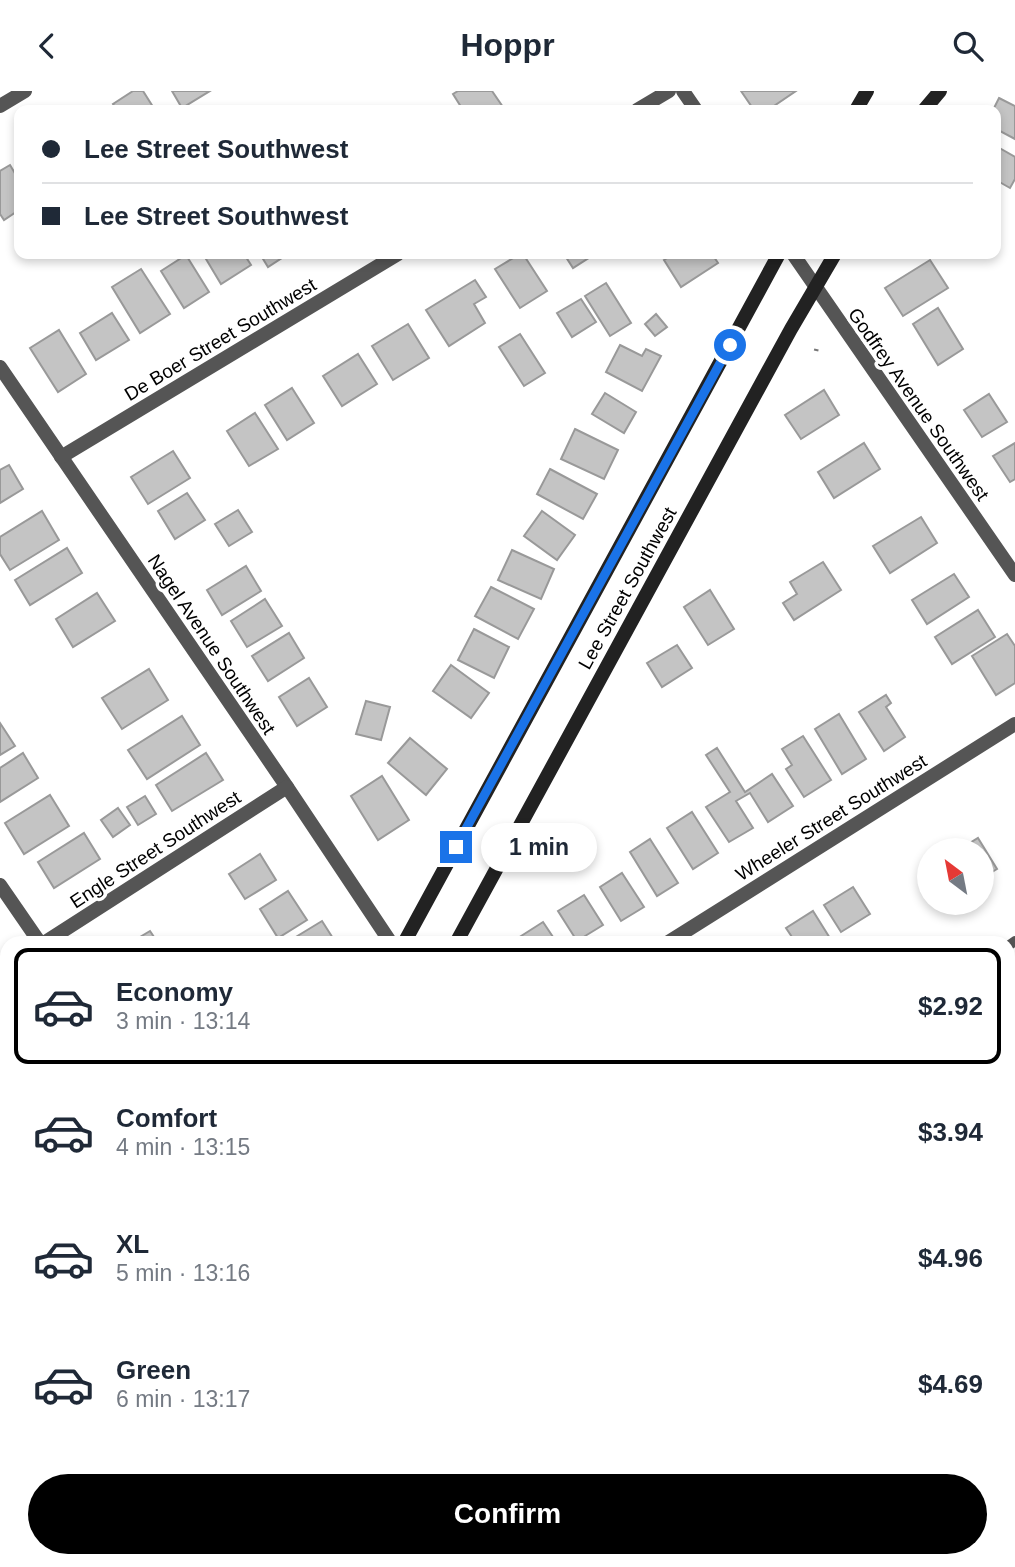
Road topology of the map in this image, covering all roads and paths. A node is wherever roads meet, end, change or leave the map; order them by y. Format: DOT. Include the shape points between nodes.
graph roads {
  1 [pos="25,91"];
  2 [pos="669,91"];
  3 [pos="940,91"];
  4 [pos="645,105"];
  5 [pos="929,105"];
  6 [pos="0,106"];
  7 [pos="390,259"];
  8 [pos="776,259"];
  9 [pos="796,259"];
  10 [pos="832,259"];
  11 [pos="816,287"];
  12 [pos="0,367"];
  13 [pos="61,457"];
  14 [pos="1015,575"];
  15 [pos="1015,724"];
  16 [pos="288,787"];
  17 [pos="0,885"];
  18 [pos="37,936"];
  19 [pos="53,936"];
  20 [pos="386,936"];
  21 [pos="408,936"];
  22 [pos="460,936"];
  23 [pos="678,936"];
  1 -- 6 [label="street"];
  2 -- 4 [label="street"];
  3 -- 5 [label="street"];
  7 -- 13 [label="street, De Boer Street Southwest"];
  8 -- 21 [label="street, Lee Street Southwest"];
  9 -- 11 [label="street, Godfrey Avenue Southwest"];
  10 -- 11 [label="street, Lee Street Southwest"];
  11 -- 14 [label="street, Godfrey Avenue Southwest"];
  11 -- 22 [label="street, Lee Street Southwest"];
  12 -- 13 [label="street, Nagel Avenue Southwest"];
  13 -- 16 [label="street, Nagel Avenue Southwest"];
  15 -- 23 [label="street, Wheeler Street Southwest"];
  16 -- 19 [label="street, Engle Street Southwest"];
  16 -- 20 [label="street, Nagel Avenue Southwest"];
  17 -- 18 [label="street"];
}
